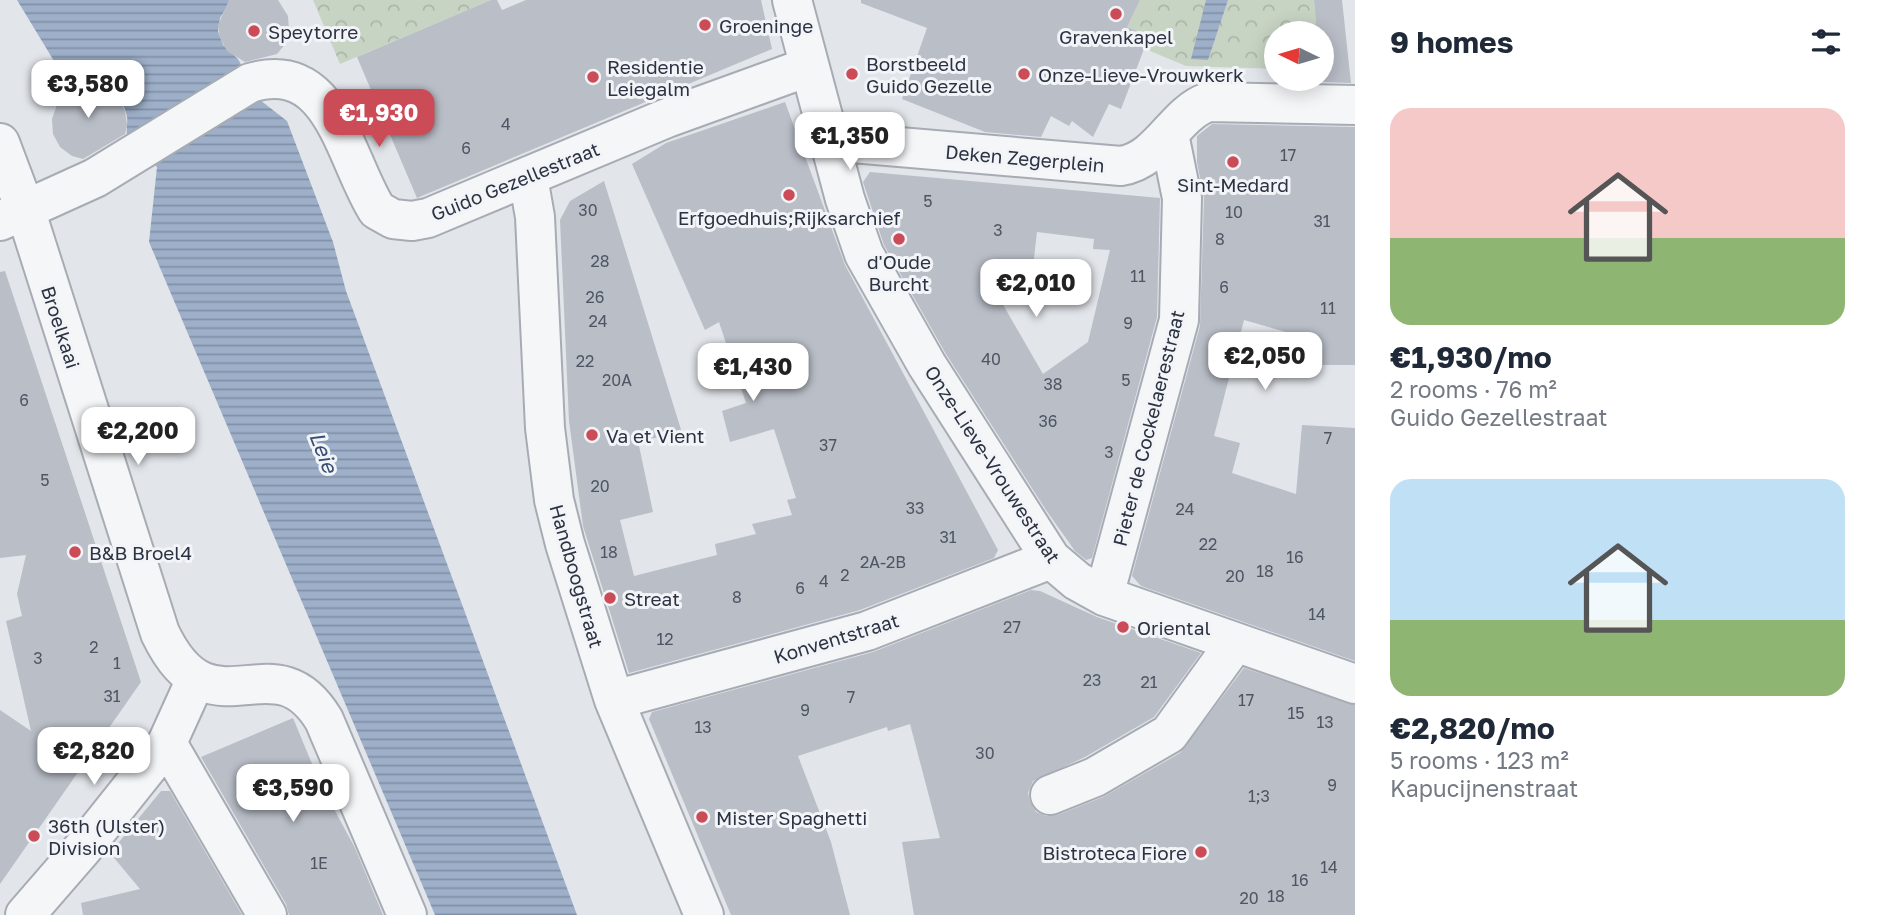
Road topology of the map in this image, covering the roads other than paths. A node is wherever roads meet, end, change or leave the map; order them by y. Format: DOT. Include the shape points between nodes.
graph roads {
  1 [pos="792,0"];
  2 [pos="808,67"];
  3 [pos="1355,105"];
  4 [pos="1169,134"];
  5 [pos="829,141"];
  6 [pos="0,144"];
  7 [pos="528,177"];
  8 [pos="13,217"];
  9 [pos="1051,559"];
  10 [pos="1104,596"];
  11 [pos="1232,642"];
  12 [pos="196,680"];
  13 [pos="1355,684"];
  14 [pos="614,700"];
  15 [pos="167,743"];
  16 [pos="1050,795"];
  17 [pos="24,915"];
  18 [pos="267,915"];
  19 [pos="407,915"];
  20 [pos="704,915"];
  1 -- 2 [label="street, Onze-Lieve-Vrouwestraat"];
  2 -- 5 [label="street, Onze-Lieve-Vrouwestraat"];
  2 -- 7 [label="street, Guido Gezellestraat" via="667,118"];
  3 -- 4 [label="street, Deken Zegerplein" via="1215,100 1202,104"];
  4 -- 5 [label="street, Deken Zegerplein" via="1138,161 1112,166"];
  4 -- 10 [label="street, Pieter de Cockelaerestraat" via="1182,198 1179,320"];
  5 -- 9 [label="street, Onze-Lieve-Vrouwestraat" via="864,254 894,310"];
  6 -- 8 [label="street, Broelkaai"];
  7 -- 8 [label="street, Guido Gezellestraat" via="428,218 393,219 377,210 327,107 311,91 287,79 250,83 95,178"];
  7 -- 14 [label="street, Handboogstraat" via="535,217 545,428 554,500"];
  8 -- 12 [label="street, Broelkaai" via="160,633 182,669"];
  9 -- 10 [label="street, Onze-Lieve-Vrouwestraat"];
  9 -- 14 [label="street, Konventstraat" via="867,631"];
  10 -- 11 [label="street, Onze-Lieve-Vrouwestraat"];
  11 -- 13 [label="street, Onze-Lieve-Vrouwestraat"];
  11 -- 16 [label="street" via="1169,733 1095,776"];
  12 -- 15 [label="street"];
  12 -- 19 [label="street" via="218,688 279,683 309,699 324,720"];
  14 -- 20 [label="street, Handboogstraat"];
  15 -- 17 [label="street"];
  15 -- 18 [label="street"];
}
